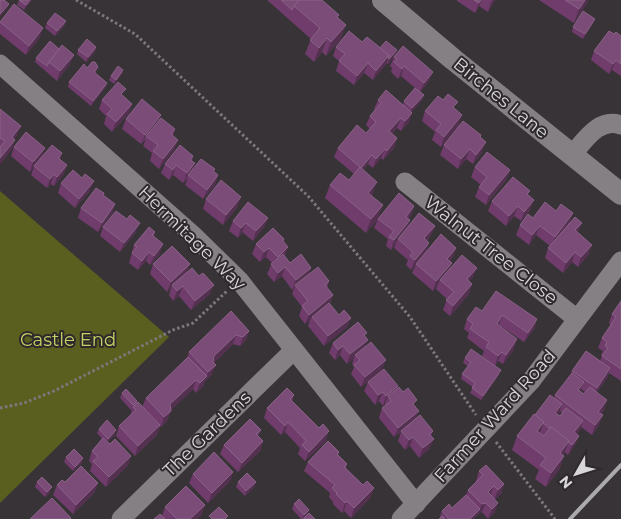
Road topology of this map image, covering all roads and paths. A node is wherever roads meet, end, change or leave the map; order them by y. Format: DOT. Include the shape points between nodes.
graph roads {
  1 [pos="76,0"];
  2 [pos="383,0"];
  3 [pos="0,64"];
  4 [pos="621,125"];
  5 [pos="572,155"];
  6 [pos="404,182"];
  7 [pos="621,194"];
  8 [pos="621,261"];
  9 [pos="239,280"];
  10 [pos="577,319"];
  11 [pos="294,350"];
  12 [pos="0,408"];
  13 [pos="486,429"];
  14 [pos="416,504"];
  15 [pos="121,519"];
  16 [pos="401,519"];
  17 [pos="555,519"];
  1 -- 13 [label="path" via="135,34 308,196 410,317"];
  2 -- 5 [label="street, Birches Lane"];
  3 -- 9 [label="street, Hermitage Way" via="193,235"];
  4 -- 5 [label="street" via="613,122 600,126"];
  5 -- 7 [label="street, Birches Lane"];
  6 -- 10 [label="street, Walnut Tree Close"];
  8 -- 10 [label="street, Farmer Ward Road"];
  9 -- 11 [label="street, Hermitage Way"];
  9 -- 12 [label="path" via="193,323 173,330 54,391"];
  10 -- 13 [label="street, Farmer Ward Road" via="531,381"];
  11 -- 14 [label="street, Hermitage Way"];
  11 -- 15 [label="street, The Gardens"];
  13 -- 14 [label="street, Farmer Ward Road"];
  13 -- 17 [label="path"];
  14 -- 16 [label="street, Farmer Ward Road"];
}
